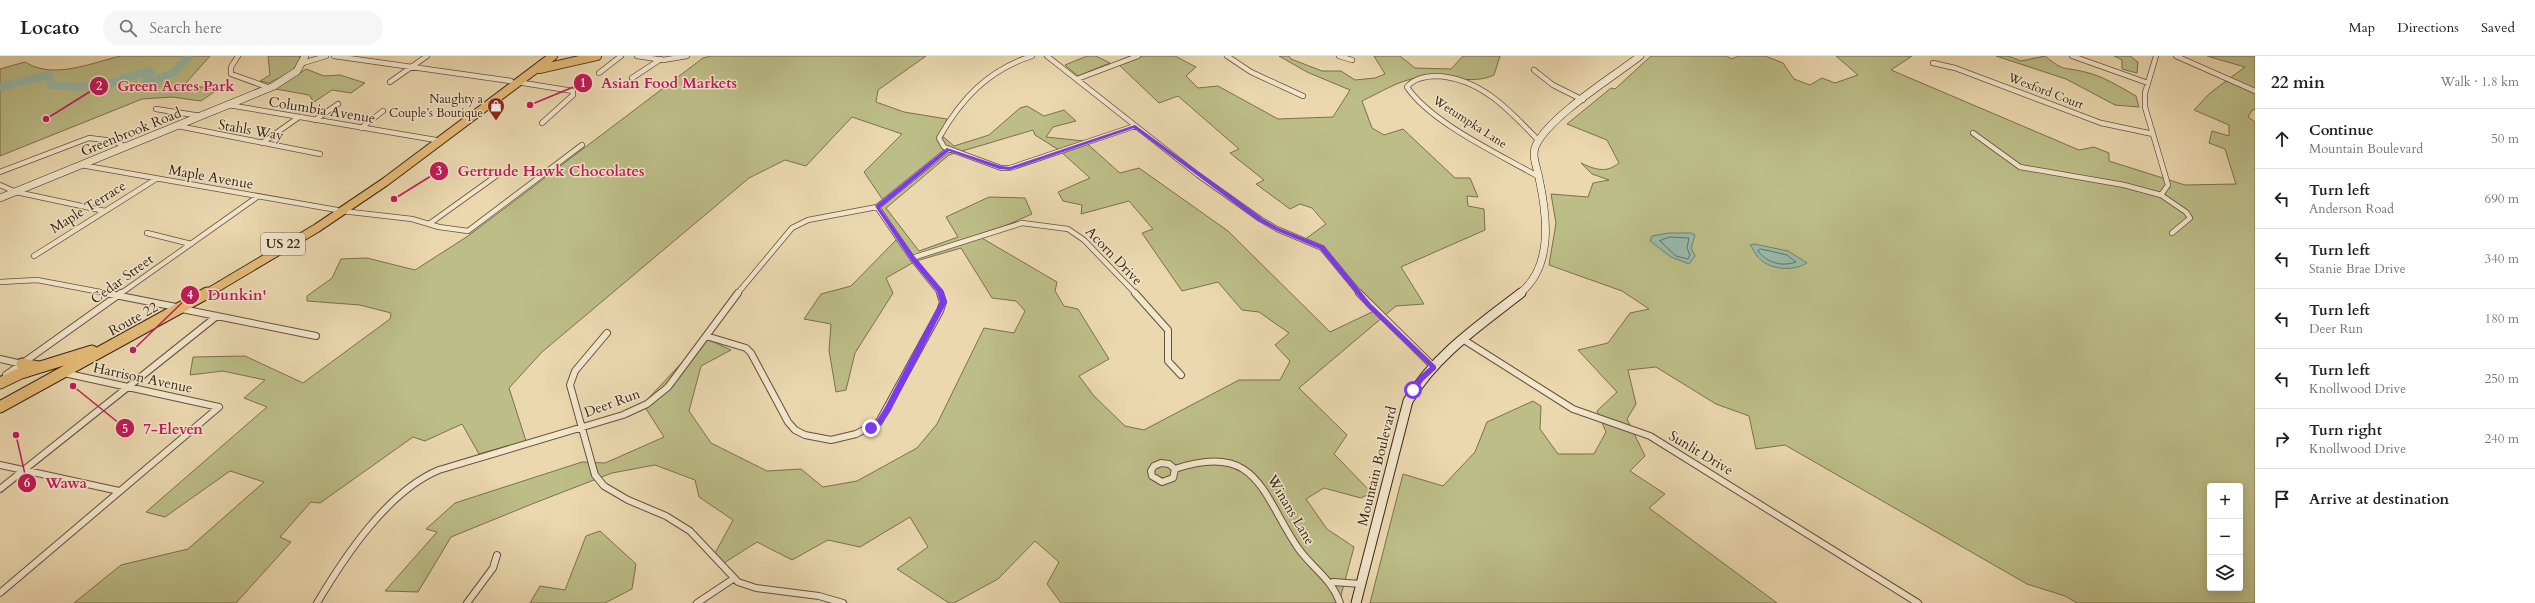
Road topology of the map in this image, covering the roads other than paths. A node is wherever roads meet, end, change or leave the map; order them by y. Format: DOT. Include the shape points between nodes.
graph roads {
  1 [pos="238,56"];
  2 [pos="326,56"];
  3 [pos="334,56"];
  4 [pos="427,56"];
  5 [pos="547,56"];
  6 [pos="553,56"];
  7 [pos="597,56"];
  8 [pos="621,56"];
  9 [pos="637,56"];
  10 [pos="686,56"];
  11 [pos="1032,56"];
  12 [pos="1047,56"];
  13 [pos="1138,56"];
  14 [pos="1227,56"];
  15 [pos="1339,56"];
  16 [pos="1640,56"];
  17 [pos="2072,56"];
  18 [pos="2156,56"];
  19 [pos="2176,56"];
  20 [pos="586,57"];
  21 [pos="304,59"];
  22 [pos="661,59"];
  23 [pos="1352,60"];
  24 [pos="1933,63"];
  25 [pos="411,67"];
  26 [pos="1534,70"];
  27 [pos="599,73"];
  28 [pos="632,78"];
  29 [pos="1077,79"];
  30 [pos="517,81"];
  31 [pos="390,82"];
  32 [pos="2148,83"];
  33 [pos="270,88"];
  34 [pos="2255,91"];
  35 [pos="1302,96"];
  36 [pos="1584,100"];
  37 [pos="338,104"];
  38 [pos="229,105"];
  39 [pos="156,109"];
  40 [pos="383,111"];
  41 [pos="201,116"];
  42 [pos="299,117"];
  43 [pos="315,120"];
  44 [pos="542,123"];
  45 [pos="178,126"];
  46 [pos="1135,126"];
  47 [pos="361,128"];
  48 [pos="1973,133"];
  49 [pos="2153,134"];
  50 [pos="436,140"];
  51 [pos="1539,141"];
  52 [pos="262,143"];
  53 [pos="582,145"];
  54 [pos="126,147"];
  55 [pos="949,149"];
  56 [pos="320,154"];
  57 [pos="81,165"];
  58 [pos="0,172"];
  59 [pos="496,176"];
  60 [pos="1539,177"];
  61 [pos="156,179"];
  62 [pos="0,185"];
  63 [pos="16,192"];
  64 [pos="2161,195"];
  65 [pos="257,197"];
  66 [pos="0,198"];
  67 [pos="877,208"];
  68 [pos="339,210"];
  69 [pos="105,211"];
  70 [pos="430,224"];
  71 [pos="147,233"];
  72 [pos="2172,233"];
  73 [pos="191,244"];
  74 [pos="34,256"];
  75 [pos="912,258"];
  76 [pos="0,282"];
  77 [pos="120,295"];
  78 [pos="179,308"];
  79 [pos="217,316"];
  80 [pos="607,333"];
  81 [pos="316,336"];
  82 [pos="706,336"];
  83 [pos="1464,340"];
  84 [pos="102,347"];
  85 [pos="0,359"];
  86 [pos="22,364"];
  87 [pos="1434,367"];
  88 [pos="42,368"];
  89 [pos="64,373"];
  90 [pos="1181,376"];
  91 [pos="0,381"];
  92 [pos="127,387"];
  93 [pos="0,402"];
  94 [pos="0,407"];
  95 [pos="582,427"];
  96 [pos="0,465"];
  97 [pos="1175,469"];
  98 [pos="25,471"];
  99 [pos="0,489"];
  100 [pos="119,491"];
  101 [pos="497,555"];
  102 [pos="733,578"];
  103 [pos="1333,582"];
  104 [pos="1361,584"];
  105 [pos="0,593"];
  106 [pos="317,603"];
  107 [pos="467,603"];
  108 [pos="697,603"];
  109 [pos="843,603"];
  110 [pos="1340,603"];
  111 [pos="1356,603"];
  112 [pos="1918,603"];
  1 -- 33 [label="street" via="231,67 231,74"];
  2 -- 21 [label="street"];
  3 -- 25 [label="street"];
  4 -- 25 [label="street"];
  5 -- 30 [label="highway, US 22"];
  6 -- 30 [label="highway, US 22"];
  7 -- 20 [label="highway"];
  8 -- 27 [label="street"];
  9 -- 22 [label="street"];
  10 -- 22 [label="street"];
  11 -- 55 [label="street" via="1004,66 974,88 952,114 939,138"];
  12 -- 29 [label="street"];
  13 -- 29 [label="street"];
  14 -- 35 [label="street" via="1251,72"];
  15 -- 23 [label="street"];
  16 -- 36 [label="street"];
  17 -- 32 [label="street"];
  18 -- 32 [label="street"];
  19 -- 34 [label="street"];
  20 -- 30 [label="highway" via="548,66"];
  21 -- 33 [label="street, Greenbrook Road" via="291,76"];
  22 -- 28 [label="street"];
  24 -- 49 [label="street, Wexford Court" via="1955,68 2101,123"];
  25 -- 30 [label="street"];
  25 -- 31 [label="street"];
  26 -- 36 [label="street" via="1553,85"];
  29 -- 46 [label="street"];
  30 -- 44 [label="street" via="573,91 573,95"];
  30 -- 50 [label="highway, US 22"];
  30 -- 68 [label="highway, US 22" via="414,161"];
  32 -- 49 [label="street" via="2145,107"];
  33 -- 38 [label="street, Greenbrook Road"];
  36 -- 51 [label="street" via="1560,118"];
  37 -- 43 [label="street"];
  38 -- 41 [label="street, Greenbrook Road"];
  38 -- 42 [label="street, Columbia Avenue"];
  39 -- 41 [label="street"];
  40 -- 47 [label="street"];
  41 -- 45 [label="street, Greenbrook Road"];
  42 -- 43 [label="street, Columbia Avenue"];
  42 -- 52 [label="street"];
  43 -- 47 [label="street, Columbia Avenue"];
  45 -- 52 [label="street, Stahls Way"];
  45 -- 54 [label="street, Greenbrook Road"];
  46 -- 55 [label="street" via="1010,168 1001,168"];
  46 -- 87 [label="street" via="1260,220 1322,248 1369,305"];
  47 -- 50 [label="street, Columbia Avenue"];
  48 -- 64 [label="street" via="2020,167 2124,185"];
  49 -- 64 [label="street" via="2168,185"];
  50 -- 68 [label="highway, US 22"];
  51 -- 60 [label="street, Mountain Boulevard" via="1535,150"];
  51 -- 60 [label="street, Wetumpka Lane" via="1494,97 1469,81 1454,76 1428,76 1407,86 1410,93 1444,120"];
  52 -- 56 [label="street, Stahls Way"];
  53 -- 70 [label="street, Maple Avenue" via="468,230"];
  54 -- 57 [label="street, Greenbrook Road"];
  54 -- 58 [label="street" via="114,141 89,138"];
  55 -- 67 [label="street, Deer Run"];
  57 -- 61 [label="street, Maple Avenue"];
  57 -- 63 [label="street, Greenbrook Road"];
  59 -- 70 [label="street"];
  60 -- 83 [label="street, Mountain Boulevard" via="1546,217 1546,235 1535,278 1526,289"];
  61 -- 65 [label="street, Maple Avenue"];
  61 -- 69 [label="street, Maple Terrace"];
  62 -- 63 [label="street"];
  63 -- 66 [label="street, Greenbrook Road"];
  63 -- 69 [label="street"];
  64 -- 72 [label="street" via="2186,212 2190,218"];
  65 -- 68 [label="street, Maple Avenue"];
  65 -- 73 [label="street, Cedar Street"];
  67 -- 75 [label="street"];
  67 -- 82 [label="street, Deer Run" via="808,220 792,228 744,285"];
  68 -- 70 [label="street, Maple Avenue" via="382,217 412,218"];
  68 -- 78 [label="highway, US 22"];
  68 -- 78 [label="highway, Route 22 / US 22" via="298,239"];
  69 -- 74 [label="street, Maple Terrace"];
  71 -- 73 [label="street"];
  73 -- 77 [label="street, Cedar Street"];
  75 -- 82 [label="street" via="940,292 943,306 880,422 856,434 831,440 800,433 788,422 751,353 739,345"];
  75 -- 90 [label="street, Acorn Drive" via="1022,223 1068,229 1084,240 1163,323 1168,330 1168,361"];
  76 -- 77 [label="street" via="37,280"];
  77 -- 78 [label="street"];
  77 -- 86 [label="street, Cedar Street"];
  78 -- 79 [label="street"];
  78 -- 84 [label="highway, US 22"];
  78 -- 89 [label="highway, Route 22 / US 22"];
  79 -- 81 [label="street"];
  79 -- 92 [label="street"];
  80 -- 95 [label="street" via="571,377 570,390"];
  82 -- 95 [label="street, Deer Run" via="668,387 647,404 623,415"];
  83 -- 87 [label="street, Mountain Boulevard"];
  83 -- 112 [label="street, Sunlit Drive" via="1573,409 1650,436"];
  84 -- 88 [label="highway"];
  84 -- 93 [label="highway, US 22"];
  85 -- 86 [label="street"];
  86 -- 88 [label="highway"];
  86 -- 91 [label="street, Cedar Street"];
  87 -- 104 [label="street, Mountain Boulevard" via="1421,379 1408,401"];
  88 -- 91 [label="highway"];
  89 -- 92 [label="street, Harrison Avenue"];
  89 -- 94 [label="highway, Route 22 / US 22"];
  92 -- 98 [label="street"];
  92 -- 100 [label="street, Harrison Avenue" via="218,406 216,411"];
  95 -- 102 [label="street" via="595,474 602,485 626,500 661,514 690,531"];
  95 -- 106 [label="street, Deer Run" via="439,470 405,490 382,512 328,582"];
  96 -- 98 [label="street"];
  97 -- 103 [label="street, Winans Lane" via="1204,461 1243,467 1252,472 1298,548 1311,565"];
  98 -- 99 [label="street"];
  98 -- 100 [label="street"];
  100 -- 105 [label="street"];
  101 -- 107 [label="street" via="493,568"];
  102 -- 108 [label="street"];
  102 -- 109 [label="street" via="744,585"];
  103 -- 104 [label="street"];
  103 -- 110 [label="street"];
  104 -- 111 [label="street, Mountain Boulevard"];
}
